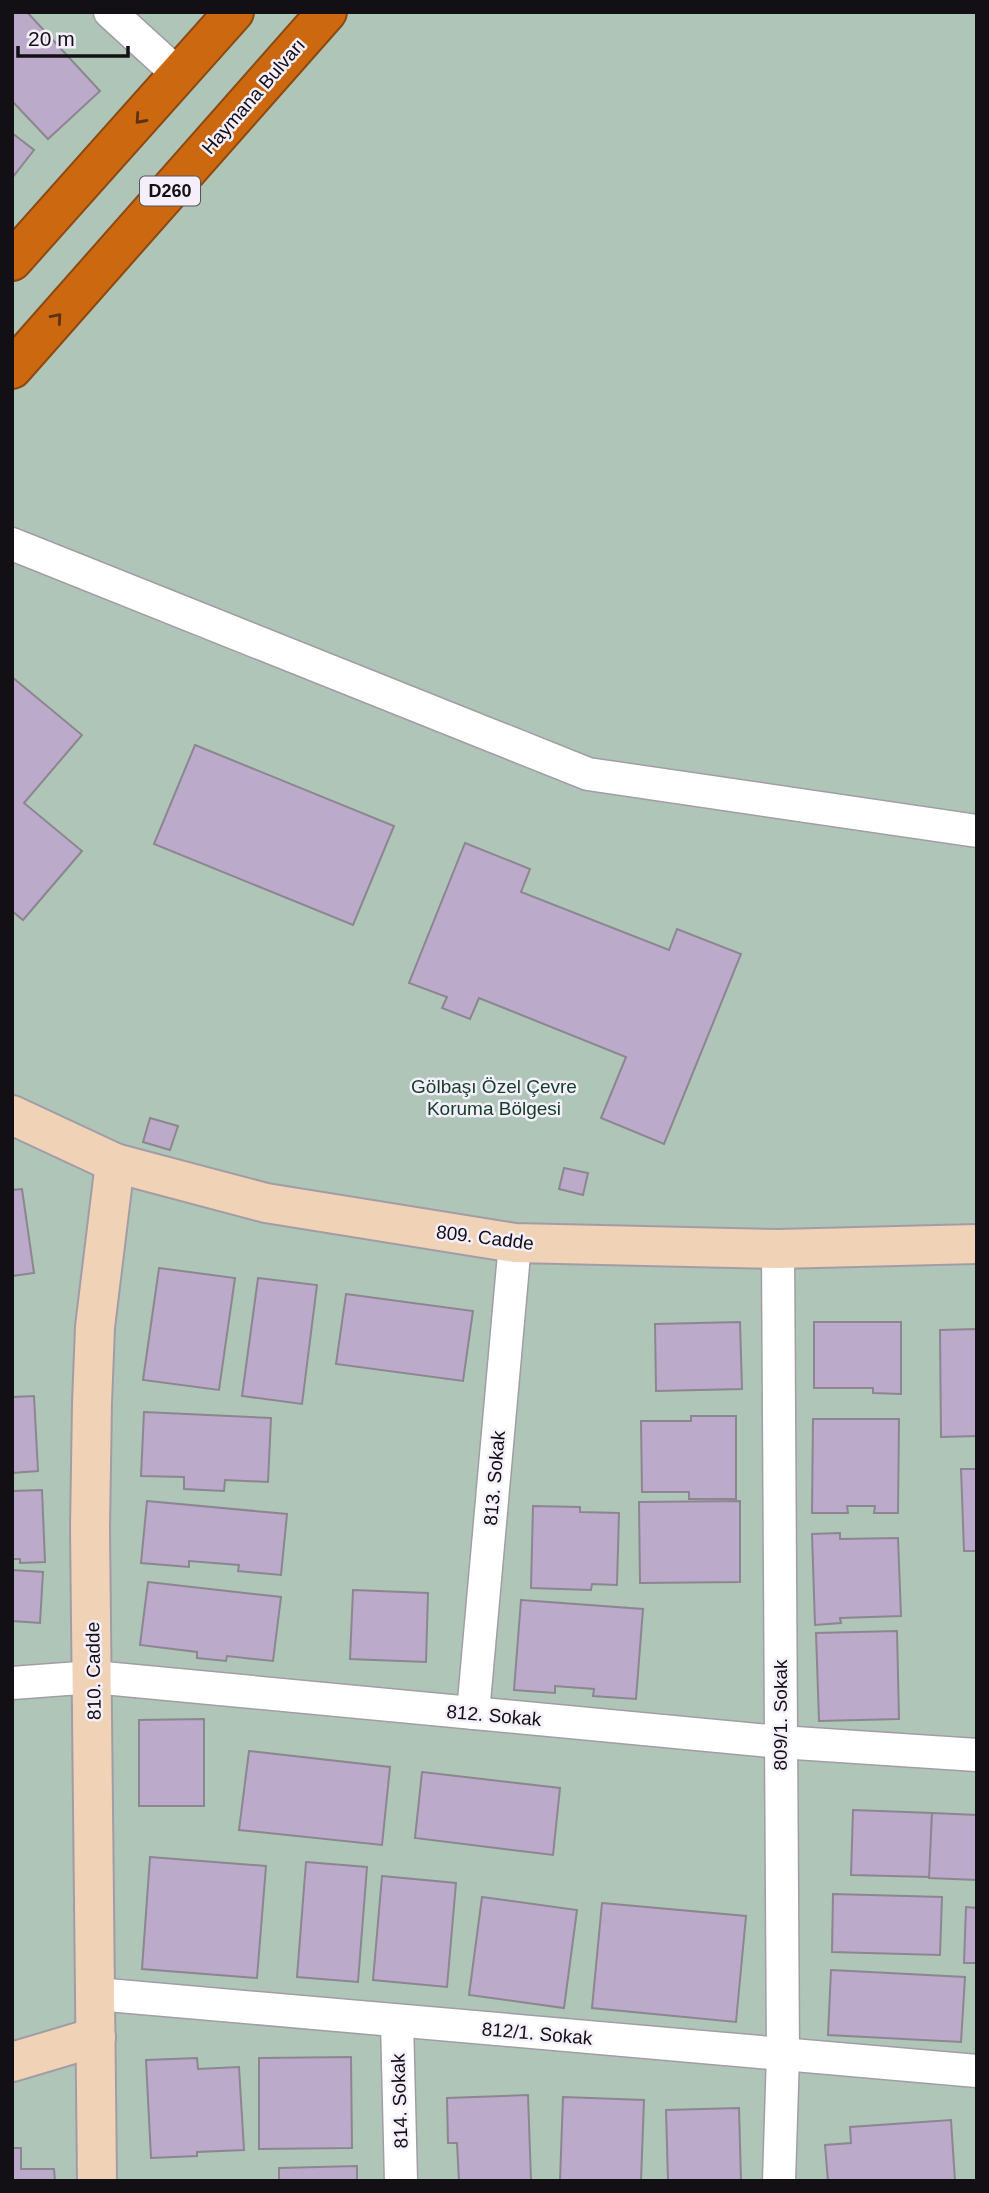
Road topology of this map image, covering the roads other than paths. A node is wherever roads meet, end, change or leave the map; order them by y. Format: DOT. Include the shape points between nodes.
graph roads {
  1 [pos="110,12"];
  2 [pos="234,12"];
  3 [pos="327,12"];
  4 [pos="180,75"];
  5 [pos="12,261"];
  6 [pos="12,369"];
  7 [pos="12,544"];
  8 [pos="977,831"];
  9 [pos="12,1115"];
  10 [pos="115,1163"];
  11 [pos="516,1243"];
  12 [pos="977,1244"];
  13 [pos="778,1249"];
  14 [pos="93,1676"];
  15 [pos="12,1683"];
  16 [pos="473,1713"];
  17 [pos="780,1742"];
  18 [pos="977,1755"];
  19 [pos="96,1994"];
  20 [pos="397,2021"];
  21 [pos="96,2037"];
  22 [pos="782,2054"];
  23 [pos="12,2062"];
  24 [pos="977,2071"];
  25 [pos="97,2181"];
  26 [pos="401,2181"];
  27 [pos="779,2181"];
  1 -- 4 [label="street"];
  2 -- 4 [label="highway"];
  6 -- 3 [label="highway, Haymana Bulvarı / D260, one-way"];
  4 -- 5 [label="highway, one-way"];
  7 -- 8 [label="street" via="588,774"];
  9 -- 10 [label="street, 809. Cadde"];
  10 -- 11 [label="street, 809. Cadde" via="266,1203"];
  10 -- 14 [label="street, 810. Cadde" via="95,1328 90,1528"];
  11 -- 13 [label="street, 809. Cadde"];
  11 -- 16 [label="street, 813. Sokak"];
  12 -- 13 [label="street, 809. Cadde"];
  13 -- 17 [label="street, 809/1. Sokak"];
  14 -- 15 [label="street, 812. Sokak"];
  14 -- 16 [label="street, 812. Sokak"];
  14 -- 19 [label="street, 810. Cadde"];
  16 -- 17 [label="street, 812. Sokak"];
  17 -- 18 [label="street, 812. Sokak"];
  17 -- 22 [label="street, 809/1. Sokak"];
  19 -- 20 [label="street, 812/1. Sokak"];
  19 -- 21 [label="street, 810. Cadde"];
  20 -- 22 [label="street, 812/1. Sokak"];
  20 -- 26 [label="street, 814. Sokak"];
  21 -- 23 [label="street"];
  21 -- 25 [label="street, 810. Cadde"];
  22 -- 24 [label="street, 812/1. Sokak"];
  22 -- 27 [label="street, 809/1. Sokak"];
}
